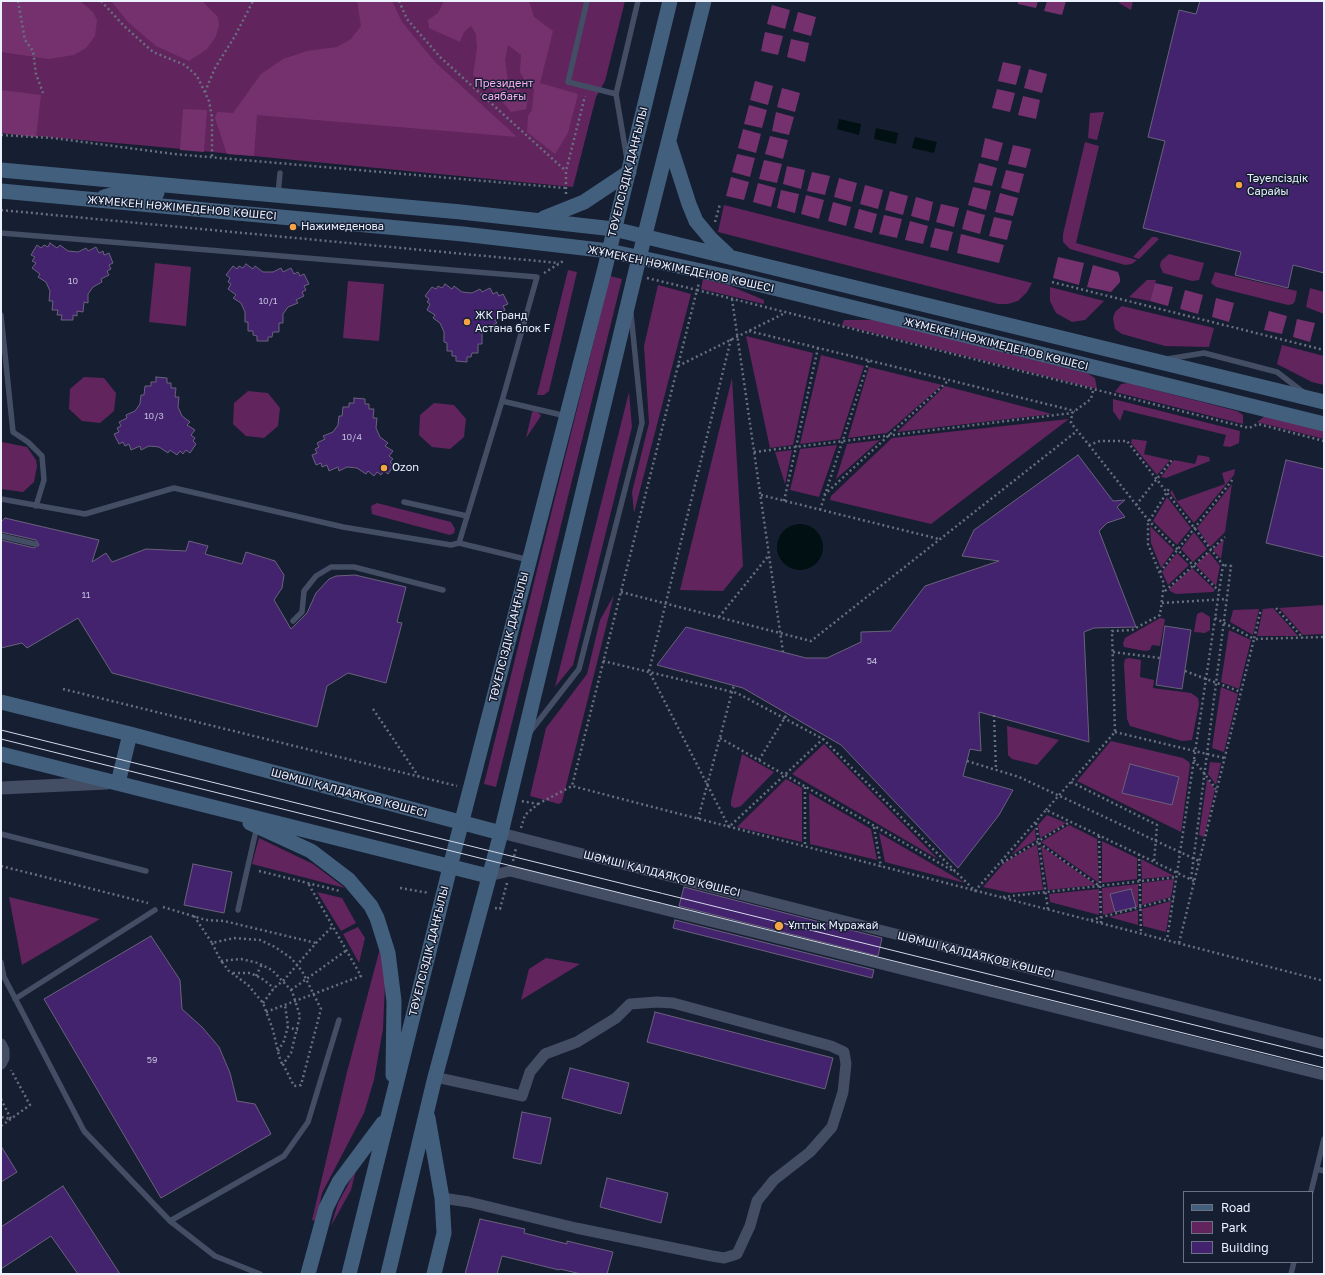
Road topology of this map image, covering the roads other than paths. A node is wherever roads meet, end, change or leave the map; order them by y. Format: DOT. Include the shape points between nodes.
graph roads {
  1 [pos="587,1"];
  2 [pos="638,1"];
  3 [pos="670,1"];
  4 [pos="704,1"];
  5 [pos="616,94"];
  6 [pos="669,142"];
  7 [pos="1,170"];
  8 [pos="629,172"];
  9 [pos="280,174"];
  10 [pos="174,185"];
  11 [pos="1,191"];
  12 [pos="278,196"];
  13 [pos="96,200"];
  14 [pos="321,200"];
  15 [pos="252,215"];
  16 [pos="539,220"];
  17 [pos="614,229"];
  18 [pos="1,233"];
  19 [pos="645,236"];
  20 [pos="609,251"];
  21 [pos="729,256"];
  22 [pos="639,258"];
  23 [pos="630,300"];
  24 [pos="1,316"];
  25 [pos="502,401"];
  26 [pos="1318,401"];
  27 [pos="566,416"];
  28 [pos="1324,424"];
  29 [pos="1,500"];
  30 [pos="404,502"];
  31 [pos="36,506"];
  32 [pos="467,516"];
  33 [pos="1,536"];
  34 [pos="459,543"];
  35 [pos="35,544"];
  36 [pos="529,560"];
  37 [pos="443,590"];
  38 [pos="293,621"];
  39 [pos="1,702"];
  40 [pos="130,734"];
  41 [pos="523,742"];
  42 [pos="1,754"];
  43 [pos="118,783"];
  44 [pos="1,788"];
  45 [pos="208,805"];
  46 [pos="462,823"];
  47 [pos="257,826"];
  48 [pos="501,833"];
  49 [pos="1,834"];
  50 [pos="450,867"];
  51 [pos="146,872"];
  52 [pos="488,876"];
  53 [pos="156,910"];
  54 [pos="238,910"];
  55 [pos="1,962"];
  56 [pos="15,999"];
  57 [pos="339,1020"];
  58 [pos="1,1044"];
  59 [pos="1324,1044"];
  60 [pos="3,1061"];
  61 [pos="1324,1075"];
  62 [pos="435,1077"];
  63 [pos="394,1093"];
  64 [pos="427,1111"];
  65 [pos="387,1118"];
  66 [pos="1324,1139"];
  67 [pos="1317,1169"];
  68 [pos="1324,1171"];
  69 [pos="1311,1191"];
  70 [pos="442,1198"];
  71 [pos="170,1221"];
  72 [pos="1294,1263"];
  73 [pos="260,1274"];
  74 [pos="308,1274"];
  75 [pos="349,1274"];
  76 [pos="388,1274"];
  77 [pos="434,1274"];
  78 [pos="1290,1274"];
  1 -- 5 [label="lane" via="568,82"];
  2 -- 5 [label="lane"];
  3 -- 8 [label="main road, ТӘУЕЛСІЗДІК ДАҢҒЫЛЫ"];
  4 -- 6 [label="main road"];
  5 -- 8 [label="lane"];
  6 -- 19 [label="main road"];
  6 -- 21 [label="main road" via="696,221"];
  7 -- 10 [label="main road, ЖҰМЕКЕН НӘЖІМЕДЕНОВ КӨШЕСІ"];
  8 -- 16 [label="main road" via="584,202"];
  8 -- 17 [label="main road, ТӘУЕЛСІЗДІК ДАҢҒЫЛЫ"];
  9 -- 12 [label="lane"];
  10 -- 12 [label="main road, ЖҰМЕКЕН НӘЖІМЕДЕНОВ КӨШЕСІ"];
  10 -- 13 [label="main road" via="167,193 122,192"];
  11 -- 13 [label="main road, ЖҰМЕКЕН НӘЖІМЕДЕНОВ КӨШЕСІ"];
  12 -- 14 [label="main road, ЖҰМЕКЕН НӘЖІМЕДЕНОВ КӨШЕСІ"];
  13 -- 15 [label="main road, ЖҰМЕКЕН НӘЖІМЕДЕНОВ КӨШЕСІ"];
  14 -- 15 [label="main road" via="261,203"];
  14 -- 16 [label="main road, ЖҰМЕКЕН НӘЖІМЕДЕНОВ КӨШЕСІ"];
  15 -- 20 [label="main road, ЖҰМЕКЕН НӘЖІМЕДЕНОВ КӨШЕСІ"];
  16 -- 17 [label="main road, ЖҰМЕКЕН НӘЖІМЕДЕНОВ КӨШЕСІ"];
  17 -- 19 [label="main road, ЖҰМЕКЕН НӘЖІМЕДЕНОВ КӨШЕСІ"];
  17 -- 20 [label="main road, ТӘУЕЛСІЗДІК ДАҢҒЫЛЫ"];
  18 -- 25 [label="lane" via="537,277"];
  19 -- 21 [label="main road, ЖҰМЕКЕН НӘЖІМЕДЕНОВ КӨШЕСІ"];
  19 -- 22 [label="main road"];
  20 -- 22 [label="main road, ЖҰМЕКЕН НӘЖІМЕДЕНОВ КӨШЕСІ"];
  20 -- 27 [label="main road, ТӘУЕЛСІЗДІК ДАҢҒЫЛЫ"];
  21 -- 26 [label="main road, ЖҰМЕКЕН НӘЖІМЕДЕНОВ КӨШЕСІ"];
  22 -- 23 [label="main road"];
  22 -- 28 [label="main road, ЖҰМЕКЕН НӘЖІМЕДЕНОВ КӨШЕСІ" via="733,278"];
  23 -- 41 [label="main road"];
  23 -- 41 [label="lane" via="642,423 579,669"];
  24 -- 31 [label="lane" via="13,432 42,456 44,480"];
  25 -- 27 [label="lane"];
  25 -- 32 [label="lane"];
  27 -- 36 [label="main road, ТӘУЕЛСІЗДІК ДАҢҒЫЛЫ"];
  29 -- 31 [label="lane"];
  30 -- 32 [label="lane"];
  31 -- 34 [label="lane" via="85,514 174,488 343,527 452,545"];
  32 -- 34 [label="lane"];
  33 -- 35 [label="lane"];
  34 -- 36 [label="lane"];
  36 -- 46 [label="main road, ТӘУЕЛСІЗДІК ДАҢҒЫЛЫ"];
  37 -- 38 [label="lane" via="354,567 331,567 316,576 304,591 302,612"];
  39 -- 40 [label="main road, ШӘМШІ ҚАЛДАЯҚОВ КӨШЕСІ"];
  40 -- 43 [label="main road"];
  40 -- 46 [label="main road, ШӘМШІ ҚАЛДАЯҚОВ КӨШЕСІ"];
  41 -- 48 [label="main road"];
  42 -- 43 [label="main road"];
  43 -- 44 [label="street"];
  43 -- 45 [label="main road"];
  45 -- 47 [label="main road"];
  45 -- 50 [label="main road"];
  46 -- 48 [label="main road, ШӘМШІ ҚАЛДАЯҚОВ КӨШЕСІ"];
  46 -- 50 [label="main road, ТӘУЕЛСІЗДІК ДАҢҒЫЛЫ"];
  47 -- 54 [label="lane"];
  47 -- 63 [label="main road" via="311,851 349,880 371,906 388,953 394,1001"];
  48 -- 52 [label="main road"];
  48 -- 59 [label="street, ШӘМШІ ҚАЛДАЯҚОВ КӨШЕСІ"];
  49 -- 51 [label="lane"];
  50 -- 52 [label="main road"];
  50 -- 63 [label="main road, ТӘУЕЛСІЗДІК ДАҢҒЫЛЫ"];
  52 -- 61 [label="street" via="510,871"];
  52 -- 62 [label="main road"];
  53 -- 56 [label="lane"];
  55 -- 56 [label="lane" via="4,977"];
  56 -- 71 [label="lane" via="84,1131"];
  57 -- 71 [label="lane" via="308,1122 284,1156"];
  58 -- 60 [label="street" via="4,1050"];
  62 -- 64 [label="main road"];
  62 -- 70 [label="street" via="522,1096 530,1072 545,1054 577,1042 616,1018 630,1004 657,1002 673,1003 831,1046 844,1052 846,1064 843,1092 832,1127 810,1152 774,1180 757,1201 750,1226 737,1254 724,1258 712,1256"];
  63 -- 65 [label="main road, ТӘУЕЛСІЗДІК ДАҢҒЫЛЫ"];
  64 -- 70 [label="main road"];
  64 -- 76 [label="main road"];
  65 -- 74 [label="main road" via="339,1182 326,1208"];
  65 -- 75 [label="main road, ТӘУЕЛСІЗДІК ДАҢҒЫЛЫ"];
  66 -- 67 [label="lane"];
  67 -- 68 [label="lane"];
  67 -- 69 [label="lane"];
  70 -- 77 [label="main road" via="444,1233"];
  71 -- 73 [label="lane" via="215,1256"];
  72 -- 78 [label="lane"];
}
